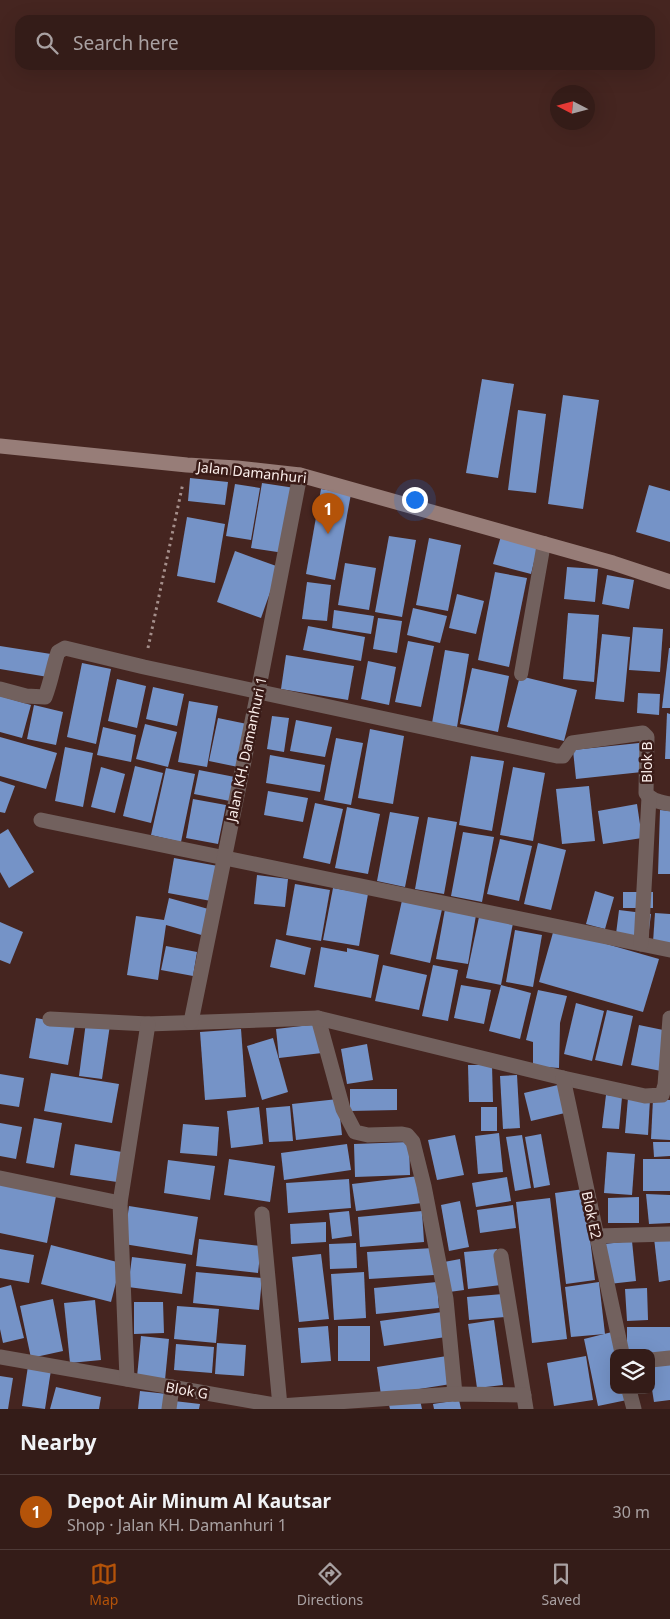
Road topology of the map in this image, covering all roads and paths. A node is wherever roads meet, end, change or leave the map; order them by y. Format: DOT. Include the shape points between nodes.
graph roads {
  1 [pos="0,446"];
  2 [pos="187,465"];
  3 [pos="300,475"];
  4 [pos="544,544"];
  5 [pos="670,582"];
  6 [pos="144,667"];
  7 [pos="521,674"];
  8 [pos="0,689"];
  9 [pos="258,692"];
  10 [pos="648,797"];
  11 [pos="670,804"];
  12 [pos="41,820"];
  13 [pos="224,857"];
  14 [pos="641,944"];
  15 [pos="670,950"];
  16 [pos="318,1018"];
  17 [pos="670,1018"];
  18 [pos="50,1019"];
  19 [pos="191,1022"];
  20 [pos="148,1024"];
  21 [pos="563,1078"];
  22 [pos="0,1178"];
  23 [pos="120,1203"];
  24 [pos="262,1214"];
  25 [pos="670,1234"];
  26 [pos="597,1236"];
  27 [pos="502,1256"];
  28 [pos="621,1349"];
  29 [pos="0,1357"];
  30 [pos="670,1358"];
  31 [pos="655,1360"];
  32 [pos="127,1379"];
  33 [pos="172,1388"];
  34 [pos="455,1394"];
  35 [pos="630,1394"];
  36 [pos="525,1402"];
  37 [pos="290,1407"];
  38 [pos="169,1409"];
  39 [pos="634,1409"];
  1 -- 2 [label="street, Jalan Damanhuri"];
  2 -- 3 [label="street, Jalan Damanhuri"];
  2 -- 6 [label="path"];
  3 -- 4 [label="street, Jalan Damanhuri"];
  3 -- 9 [label="street, Jalan KH. Damanhuri 1"];
  4 -- 5 [label="street, Jalan Damanhuri"];
  4 -- 7 [label="lane"];
  6 -- 8 [label="street" via="65,648 58,652 45,696 26,696"];
  6 -- 9 [label="street"];
  9 -- 10 [label="street, Blok B" via="563,756 572,743 643,733 648,737 645,784"];
  9 -- 13 [label="street, Jalan KH. Damanhuri 1"];
  10 -- 11 [label="street, Blok B"];
  10 -- 14 [label="street"];
  12 -- 13 [label="street"];
  13 -- 14 [label="street"];
  13 -- 19 [label="street, Jalan KH. Damanhuri 1"];
  14 -- 15 [label="street"];
  16 -- 19 [label="street"];
  16 -- 21 [label="street"];
  16 -- 34 [label="street" via="343,1109 355,1132 402,1134 413,1142 446,1298"];
  17 -- 21 [label="street" via="662,1095 645,1096"];
  18 -- 20 [label="street"];
  19 -- 20 [label="street"];
  20 -- 23 [label="street"];
  21 -- 26 [label="street, Blok E2"];
  22 -- 23 [label="street"];
  23 -- 32 [label="street"];
  24 -- 37 [label="street"];
  25 -- 26 [label="street"];
  26 -- 28 [label="street, Blok E2"];
  27 -- 36 [label="street"];
  29 -- 32 [label="street, Blok G"];
  30 -- 31 [label="street"];
  32 -- 33 [label="street, Blok G"];
  33 -- 37 [label="street, Blok G"];
  33 -- 38 [label="street"];
  34 -- 36 [label="street, Blok G"];
  34 -- 37 [label="street, Blok G"];
  35 -- 39 [label="street"];
}
